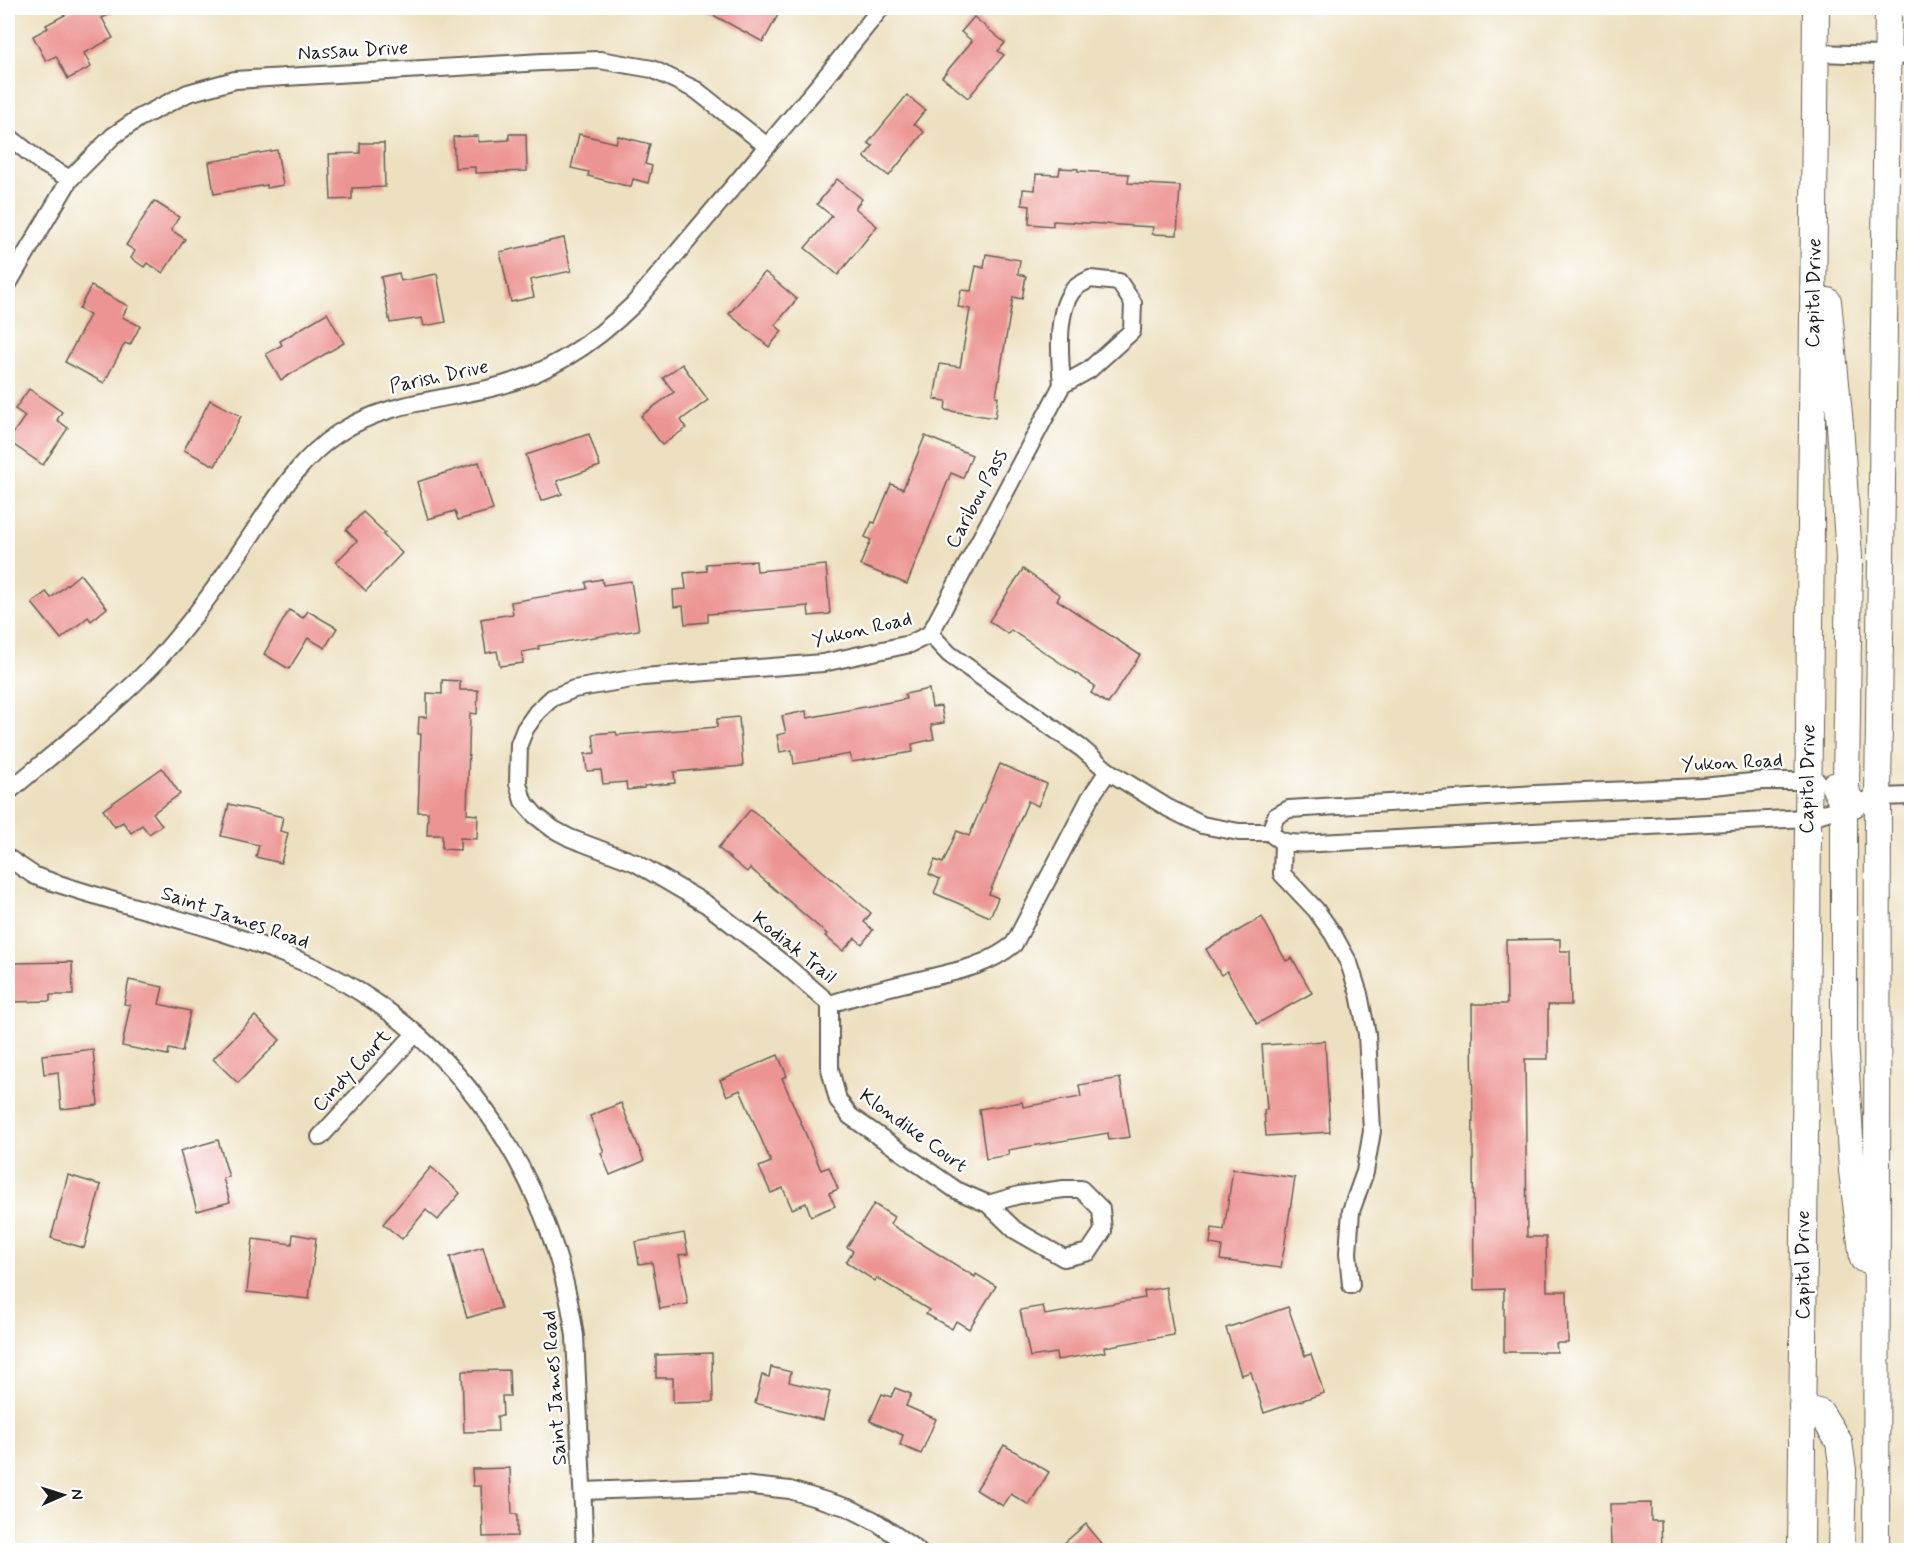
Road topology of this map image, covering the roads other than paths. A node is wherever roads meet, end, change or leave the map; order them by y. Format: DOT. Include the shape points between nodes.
graph roads {
  1 [pos="881,8"];
  2 [pos="1816,8"];
  3 [pos="1888,8"];
  4 [pos="1816,53"];
  5 [pos="1900,56"];
  6 [pos="8,136"];
  7 [pos="767,146"];
  8 [pos="1815,178"];
  9 [pos="70,179"];
  10 [pos="8,284"];
  11 [pos="1062,385"];
  12 [pos="930,634"];
  13 [pos="517,763"];
  14 [pos="1108,771"];
  15 [pos="8,792"];
  16 [pos="1844,793"];
  17 [pos="1911,796"];
  18 [pos="1807,818"];
  19 [pos="1276,837"];
  20 [pos="8,858"];
  21 [pos="830,1004"];
  22 [pos="415,1034"];
  23 [pos="320,1137"];
  24 [pos="988,1204"];
  25 [pos="1351,1284"];
  26 [pos="1877,1363"];
  27 [pos="1802,1407"];
  28 [pos="583,1491"];
  29 [pos="1801,1520"];
  30 [pos="585,1551"];
  31 [pos="917,1551"];
  32 [pos="1797,1551"];
  33 [pos="1801,1551"];
  34 [pos="1841,1551"];
  35 [pos="1875,1551"];
  1 -- 7 [label="street, Parish Drive"];
  2 -- 4 [label="main road, Capitol Drive"];
  3 -- 5 [label="main road, Capitol Drive"];
  4 -- 5 [label="street"];
  4 -- 8 [label="main road, Capitol Drive"];
  5 -- 16 [label="main road, Capitol Drive"];
  6 -- 9 [label="street"];
  7 -- 9 [label="street, Nassau Drive" via="696,90 651,69 600,60 542,62 235,80 188,93 140,118 113,136"];
  7 -- 15 [label="street, Parish Drive" via="634,304 585,347 540,371 504,384 387,409 337,434 313,452 288,481 221,580 147,672"];
  8 -- 16 [label="main road, Capitol Drive"];
  8 -- 16 [label="main road" via="1849,557"];
  9 -- 10 [label="street, Nassau Drive"];
  11 -- 11 [label="street" via="1089,370 1132,331 1133,303 1119,282 1090,279 1075,287 1064,305"];
  11 -- 12 [label="street, Caribou Pass"];
  12 -- 13 [label="street, Yukon Road" via="910,644 823,663 643,677 574,689 552,698 537,712 519,744"];
  12 -- 14 [label="street, Yukon Road" via="949,654"];
  13 -- 21 [label="street, Kodiak Trail" via="523,801 553,829 636,863 706,904"];
  14 -- 19 [label="street, Yukon Road" via="1202,825"];
  14 -- 21 [label="street, Kodiak Trail" via="1014,944 1000,956 977,966"];
  16 -- 17 [label="street"];
  16 -- 18 [label="main road, Capitol Drive"];
  16 -- 18 [label="street, Yukon Road"];
  16 -- 19 [label="street, Yukon Road" via="1762,781 1289,809 1276,816"];
  16 -- 26 [label="main road, Capitol Drive"];
  16 -- 26 [label="main road" via="1844,1040 1852,1171"];
  18 -- 19 [label="street, Yukon Road" via="1319,843"];
  18 -- 27 [label="main road, Capitol Drive"];
  19 -- 25 [label="street" via="1282,874 1316,910 1349,963 1366,1034 1372,1131 1365,1172 1351,1211"];
  20 -- 22 [label="street, Saint James Road" via="35,876 58,885 294,958 360,992"];
  21 -- 24 [label="street, Klondike Court" via="830,1069 838,1100 850,1116 956,1190"];
  22 -- 23 [label="street, Cindy Court"];
  22 -- 28 [label="street, Saint James Road" via="463,1081 516,1155 553,1237 575,1336"];
  24 -- 24 [label="street, Klondike Court" via="1015,1230 1064,1258 1089,1252 1103,1232 1101,1209 1081,1189 1019,1195"];
  26 -- 35 [label="main road, Capitol Drive"];
  27 -- 29 [label="main road, Capitol Drive"];
  27 -- 34 [label="main road" via="1821,1413 1839,1442 1843,1470"];
  28 -- 30 [label="street, Saint James Road"];
  28 -- 31 [label="street" via="743,1485 790,1490 866,1517"];
  29 -- 32 [label="main road"];
  29 -- 33 [label="main road, Capitol Drive"];
}
